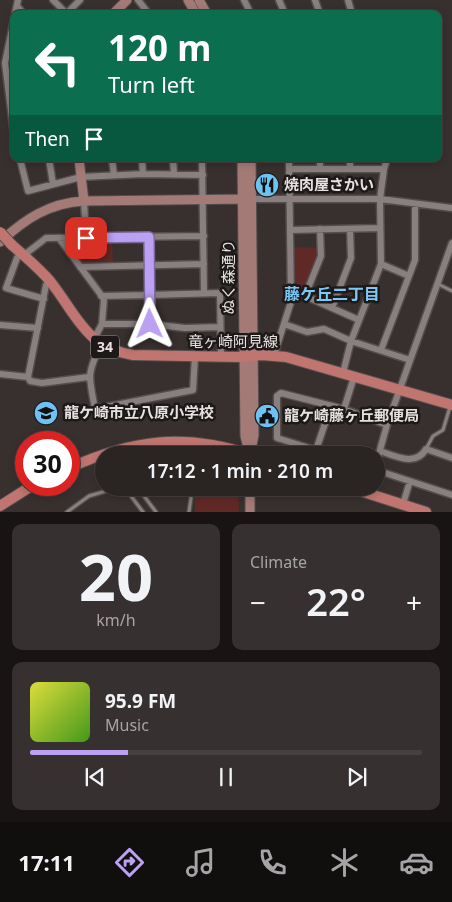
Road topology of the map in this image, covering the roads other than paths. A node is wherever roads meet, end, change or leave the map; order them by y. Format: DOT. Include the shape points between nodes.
graph roads {
  1 [pos="53,0"];
  2 [pos="80,0"];
  3 [pos="127,0"];
  4 [pos="138,0"];
  5 [pos="63,10"];
  6 [pos="69,10"];
  7 [pos="117,10"];
  8 [pos="146,10"];
  9 [pos="10,42"];
  10 [pos="10,88"];
  11 [pos="21,162"];
  12 [pos="50,162"];
  13 [pos="80,162"];
  14 [pos="112,162"];
  15 [pos="142,162"];
  16 [pos="172,162"];
  17 [pos="202,162"];
  18 [pos="242,162"];
  19 [pos="251,162"];
  20 [pos="289,162"];
  21 [pos="320,162"];
  22 [pos="350,162"];
  23 [pos="386,162"];
  24 [pos="320,168"];
  25 [pos="290,169"];
  26 [pos="350,169"];
  27 [pos="384,169"];
  28 [pos="143,174"];
  29 [pos="174,174"];
  30 [pos="114,175"];
  31 [pos="203,176"];
  32 [pos="82,177"];
  33 [pos="54,184"];
  34 [pos="248,199"];
  35 [pos="290,199"];
  36 [pos="380,199"];
  37 [pos="203,200"];
  38 [pos="84,201"];
  39 [pos="415,204"];
  40 [pos="452,208"];
  41 [pos="380,228"];
  42 [pos="320,229"];
  43 [pos="350,229"];
  44 [pos="291,230"];
  45 [pos="0,232"];
  46 [pos="204,236"];
  47 [pos="149,237"];
  48 [pos="59,238"];
  49 [pos="86,238"];
  50 [pos="0,242"];
  51 [pos="452,243"];
  52 [pos="23,254"];
  53 [pos="204,264"];
  54 [pos="381,264"];
  55 [pos="149,266"];
  56 [pos="80,267"];
  57 [pos="409,276"];
  58 [pos="50,281"];
  59 [pos="437,284"];
  60 [pos="452,291"];
  61 [pos="292,292"];
  62 [pos="204,293"];
  63 [pos="149,294"];
  64 [pos="101,296"];
  65 [pos="305,296"];
  66 [pos="44,299"];
  67 [pos="332,308"];
  68 [pos="359,320"];
  69 [pos="102,324"];
  70 [pos="150,324"];
  71 [pos="284,324"];
  72 [pos="0,325"];
  73 [pos="220,327"];
  74 [pos="38,328"];
  75 [pos="351,341"];
  76 [pos="97,342"];
  77 [pos="381,350"];
  78 [pos="274,355"];
  79 [pos="195,356"];
  80 [pos="221,356"];
  81 [pos="249,356"];
  82 [pos="410,360"];
  83 [pos="342,373"];
  84 [pos="0,374"];
  85 [pos="28,377"];
  86 [pos="89,377"];
  87 [pos="354,377"];
  88 [pos="399,390"];
  89 [pos="452,405"];
  90 [pos="331,406"];
  91 [pos="344,409"];
  92 [pos="387,424"];
  93 [pos="133,446"];
  94 [pos="216,446"];
  95 [pos="252,446"];
  96 [pos="303,446"];
  97 [pos="317,446"];
  98 [pos="381,446"];
  99 [pos="426,449"];
  100 [pos="385,452"];
  101 [pos="452,458"];
  102 [pos="95,459"];
  103 [pos="80,464"];
  104 [pos="385,473"];
  105 [pos="410,481"];
  106 [pos="95,494"];
  107 [pos="452,495"];
  108 [pos="16,496"];
  109 [pos="131,496"];
  110 [pos="144,496"];
  111 [pos="250,496"];
  112 [pos="377,496"];
  113 [pos="191,498"];
  114 [pos="403,504"];
  115 [pos="0,506"];
  116 [pos="67,512"];
  117 [pos="143,512"];
  118 [pos="156,512"];
  119 [pos="188,512"];
  120 [pos="250,512"];
  121 [pos="426,512"];
  1 -- 5 [label="street"];
  2 -- 6 [label="street"];
  3 -- 7 [label="main road"];
  4 -- 8 [label="street"];
  9 -- 10 [label="street" via="6,63"];
  11 -- 33 [label="street" via="28,191"];
  12 -- 33 [label="street"];
  13 -- 32 [label="main road"];
  14 -- 30 [label="street"];
  15 -- 28 [label="street"];
  16 -- 29 [label="street"];
  17 -- 31 [label="street"];
  18 -- 34 [label="main road, ぬく森通り"];
  19 -- 34 [label="main road, ぬく森通り"];
  20 -- 25 [label="street"];
  21 -- 24 [label="street"];
  22 -- 26 [label="street"];
  23 -- 27 [label="street"];
  24 -- 25 [label="street"];
  24 -- 26 [label="street"];
  25 -- 35 [label="street"];
  26 -- 27 [label="street"];
  27 -- 36 [label="street"];
  28 -- 29 [label="street"];
  28 -- 30 [label="street"];
  29 -- 31 [label="street"];
  30 -- 32 [label="street"];
  31 -- 37 [label="street"];
  32 -- 33 [label="street"];
  32 -- 38 [label="main road"];
  34 -- 35 [label="street"];
  34 -- 37 [label="main road"];
  34 -- 81 [label="main road, ぬく森通り"];
  35 -- 36 [label="street"];
  35 -- 44 [label="street"];
  36 -- 39 [label="street"];
  36 -- 41 [label="street"];
  37 -- 38 [label="main road"];
  37 -- 46 [label="street"];
  38 -- 49 [label="street"];
  38 -- 50 [label="main road" via="40,212"];
  39 -- 40 [label="street"];
  39 -- 57 [label="street" via="415,260"];
  41 -- 43 [label="street"];
  41 -- 54 [label="street"];
  42 -- 43 [label="street"];
  42 -- 44 [label="street"];
  42 -- 65 [label="street" via="321,256"];
  43 -- 67 [label="street" via="351,258"];
  44 -- 61 [label="street"];
  45 -- 52 [label="main road, 竜ヶ崎阿見線 / 34, bridge"];
  46 -- 47 [label="street"];
  46 -- 53 [label="street"];
  47 -- 49 [label="street"];
  47 -- 55 [label="street"];
  48 -- 49 [label="street"];
  48 -- 52 [label="street" via="46,238"];
  48 -- 56 [label="street"];
  51 -- 59 [label="street"];
  52 -- 58 [label="main road, 竜ヶ崎阿見線 / 34"];
  52 -- 66 [label="street" via="17,258 6,288"];
  53 -- 55 [label="street"];
  53 -- 62 [label="street"];
  54 -- 57 [label="street"];
  54 -- 68 [label="street"];
  55 -- 56 [label="street"];
  55 -- 63 [label="street"];
  56 -- 64 [label="street"];
  57 -- 77 [label="street"];
  58 -- 66 [label="street" via="46,285"];
  58 -- 76 [label="main road, 竜ヶ崎阿見線 / 34"];
  59 -- 60 [label="lane"];
  59 -- 82 [label="street"];
  61 -- 65 [label="street"];
  61 -- 71 [label="street"];
  62 -- 63 [label="street"];
  62 -- 73 [label="street" via="220,293"];
  63 -- 64 [label="street"];
  63 -- 70 [label="street"];
  64 -- 69 [label="street" via="104,300"];
  65 -- 67 [label="street"];
  66 -- 74 [label="street"];
  67 -- 68 [label="street"];
  68 -- 75 [label="street"];
  69 -- 70 [label="street"];
  69 -- 76 [label="street"];
  70 -- 73 [label="street"];
  71 -- 75 [label="street" via="307,332 324,329"];
  71 -- 78 [label="street"];
  72 -- 74 [label="street"];
  73 -- 80 [label="street"];
  74 -- 85 [label="street"];
  75 -- 77 [label="street"];
  75 -- 83 [label="street"];
  76 -- 79 [label="main road, 竜ヶ崎阿見線 / 34" via="133,356"];
  76 -- 86 [label="street"];
  77 -- 82 [label="street"];
  78 -- 81 [label="main road, 竜ヶ崎阿見線 / 34"];
  78 -- 83 [label="main road, 竜ヶ崎阿見線 / 34"];
  79 -- 80 [label="main road, 竜ヶ崎阿見線 / 34"];
  79 -- 86 [label="street" via="193,390 95,409"];
  80 -- 81 [label="main road, 竜ヶ崎阿見線 / 34"];
  81 -- 95 [label="main road, ぬく森通り"];
  82 -- 88 [label="street"];
  83 -- 87 [label="main road, 竜ヶ崎阿見線 / 34"];
  84 -- 85 [label="street"];
  85 -- 86 [label="street" via="42,383"];
  87 -- 88 [label="main road, 竜ヶ崎阿見線 / 34"];
  87 -- 91 [label="street"];
  88 -- 89 [label="main road, 竜ヶ崎阿見線 / 34"];
  88 -- 92 [label="street"];
  89 -- 99 [label="lane" via="443,430 433,436"];
  90 -- 91 [label="street"];
  90 -- 96 [label="street" via="281,393 277,396 278,438"];
  90 -- 97 [label="street"];
  91 -- 92 [label="street"];
  92 -- 98 [label="street"];
  93 -- 94 [label="main road" via="168,441"];
  99 -- 100 [label="street" via="420,457 411,460"];
  99 -- 101 [label="street"];
  102 -- 103 [label="main road"];
  104 -- 105 [label="street"];
  105 -- 107 [label="street"];
  105 -- 114 [label="street"];
  106 -- 116 [label="lane"];
  108 -- 115 [label="main road"];
  109 -- 117 [label="lane"];
  110 -- 118 [label="lane"];
  111 -- 120 [label="main road"];
  112 -- 114 [label="main road"];
  113 -- 119 [label="lane"];
  114 -- 121 [label="main road"];
}
